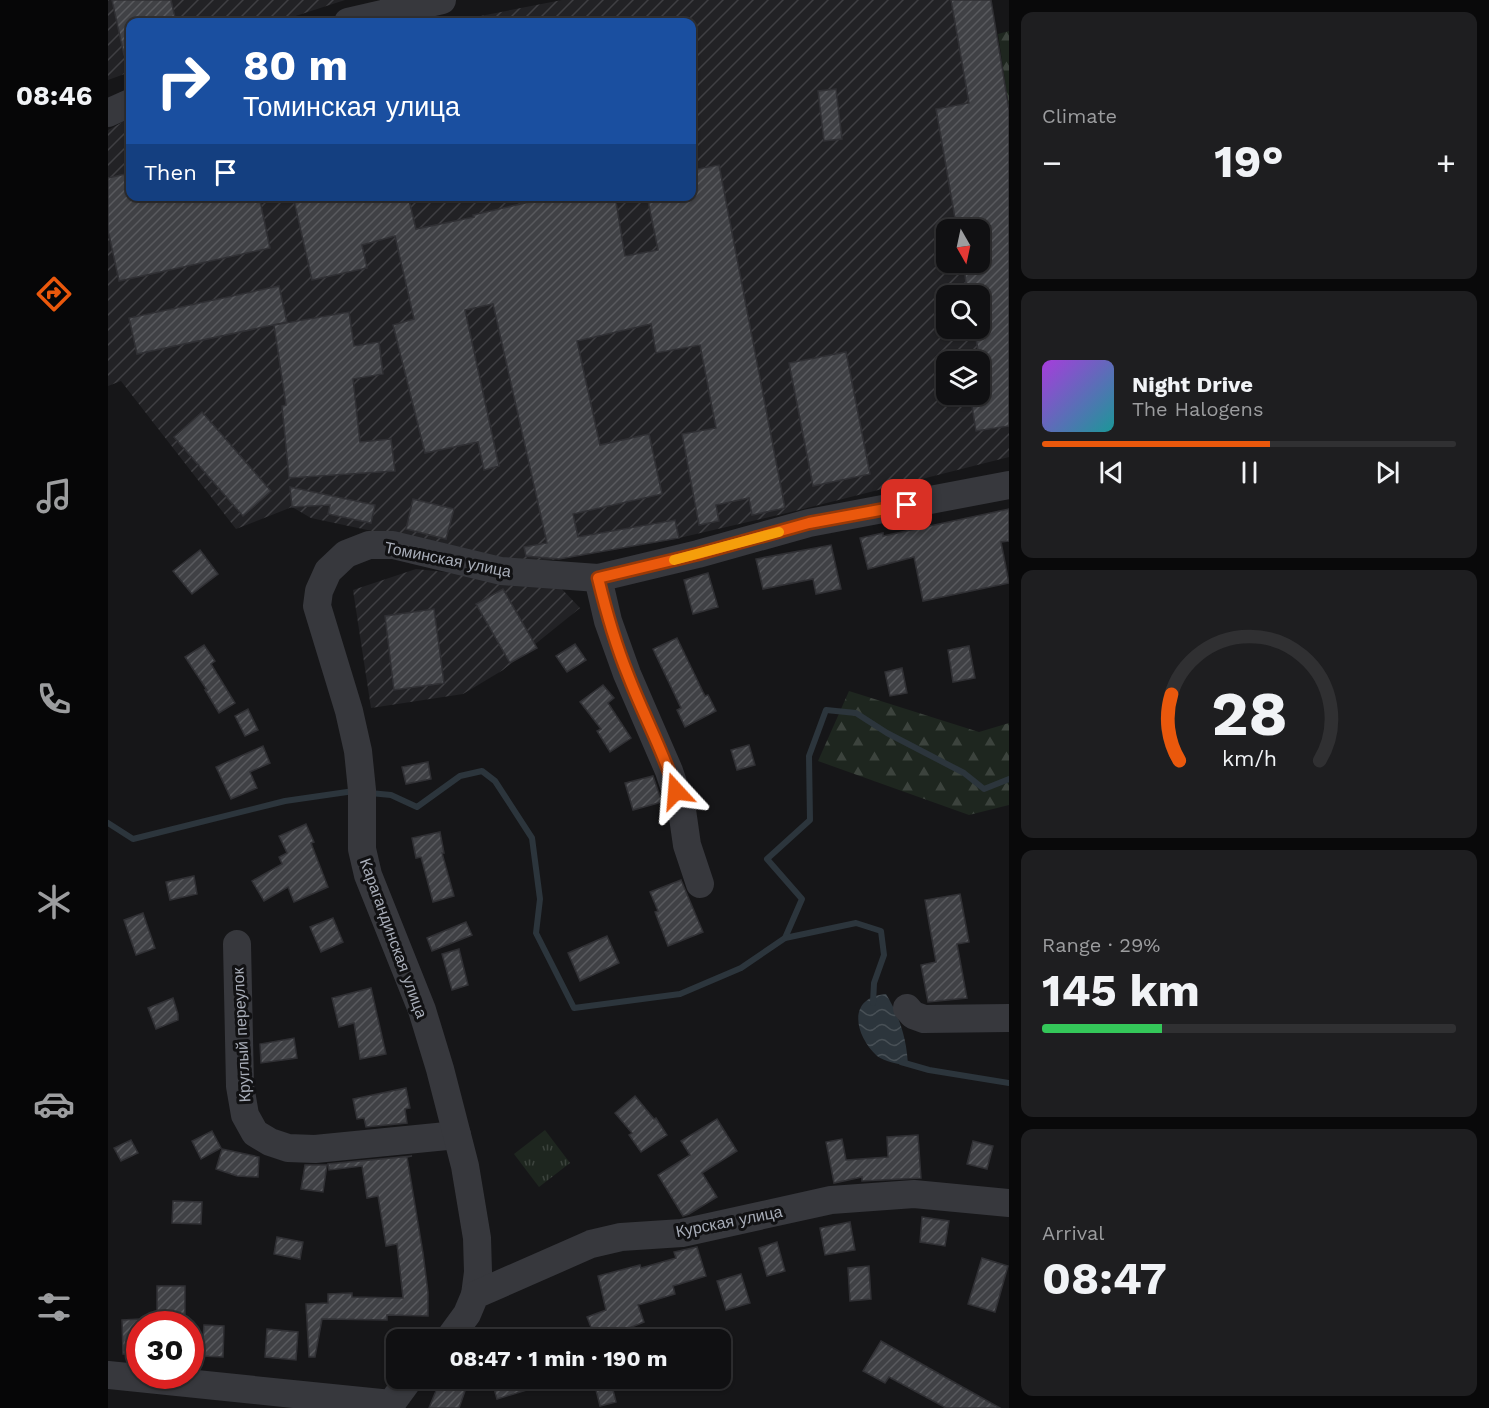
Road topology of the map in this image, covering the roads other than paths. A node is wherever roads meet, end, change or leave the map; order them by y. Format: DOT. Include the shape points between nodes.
graph roads {
  1 [pos="442,0"];
  2 [pos="365,18"];
  3 [pos="126,105"];
  4 [pos="108,113"];
  5 [pos="1009,485"];
  6 [pos="346,554"];
  7 [pos="598,578"];
  8 [pos="700,884"];
  9 [pos="237,944"];
  10 [pos="907,1008"];
  11 [pos="1009,1018"];
  12 [pos="457,1135"];
  13 [pos="1009,1203"];
  14 [pos="475,1295"];
  15 [pos="456,1329"];
  16 [pos="108,1375"];
  17 [pos="403,1389"];
  18 [pos="391,1406"];
  1 -- 2 [label="street"];
  3 -- 4 [label="street"];
  5 -- 7 [label="street, Томинская улица" via="809,523"];
  6 -- 7 [label="street, Томинская улица" via="369,545 393,545 501,571"];
  6 -- 12 [label="street, Карагандинская улица" via="328,571 317,606 358,751 362,849 368,875 422,1010"];
  7 -- 8 [label="street" via="627,674 669,771"];
  9 -- 12 [label="street, Круглый переулок" via="240,1086 245,1115 255,1133 288,1148 315,1149"];
  10 -- 11 [label="street" via="924,1019"];
  12 -- 14 [label="street, Карагандинская улица" via="477,1238"];
  13 -- 14 [label="street, Курская улица" via="914,1194 831,1200 682,1233 621,1237 591,1244"];
  14 -- 15 [label="street"];
  16 -- 18 [label="street"];
  17 -- 18 [label="street"];
}
